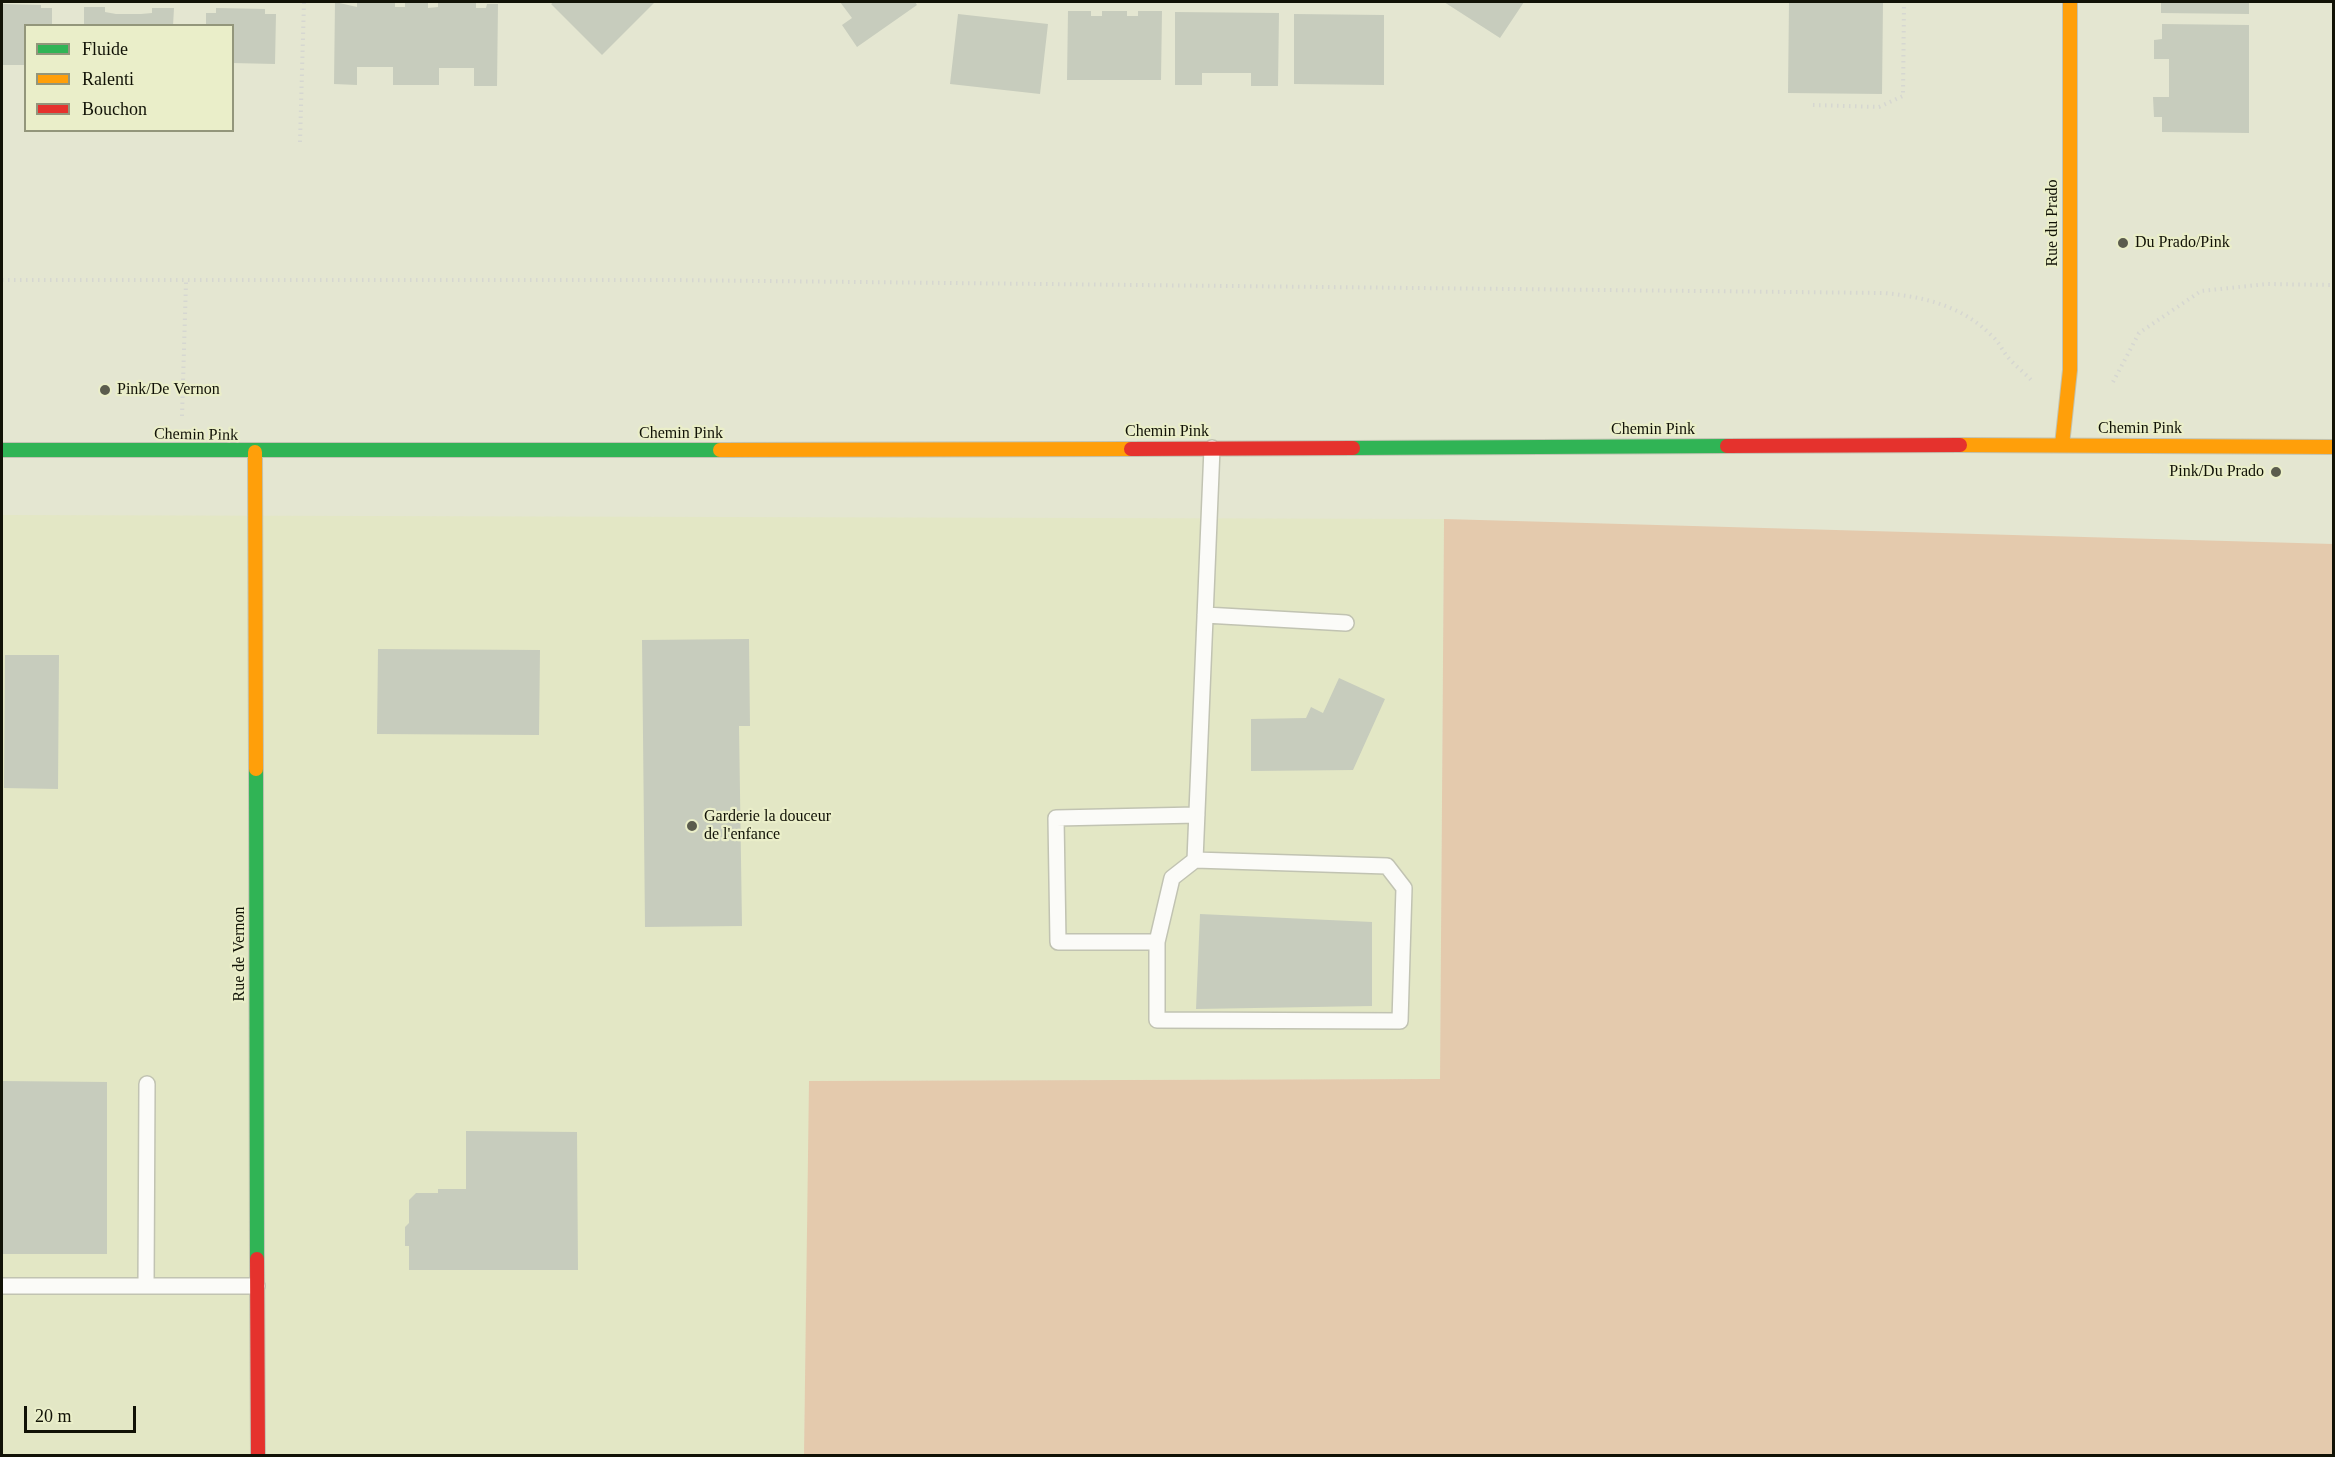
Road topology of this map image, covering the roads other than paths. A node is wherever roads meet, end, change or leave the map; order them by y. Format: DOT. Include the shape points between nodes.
graph roads {
  1 [pos="2070,2"];
  2 [pos="2062,445"];
  3 [pos="2334,447"];
  4 [pos="1212,448"];
  5 [pos="2,450"];
  6 [pos="255,452"];
  7 [pos="1205,615"];
  8 [pos="1346,623"];
  9 [pos="1197,815"];
  10 [pos="1195,860"];
  11 [pos="1157,942"];
  12 [pos="147,1084"];
  13 [pos="2,1286"];
  14 [pos="146,1286"];
  15 [pos="258,1286"];
  16 [pos="258,1455"];
  1 -- 2 [label="main road, Rue du Prado" via="2070,370"];
  2 -- 3 [label="main road, Chemin Pink"];
  2 -- 4 [label="main road, Chemin Pink"];
  4 -- 6 [label="main road, Chemin Pink"];
  4 -- 7 [label="lane"];
  5 -- 6 [label="main road, Chemin Pink"];
  6 -- 15 [label="main road, Rue de Vernon"];
  7 -- 8 [label="lane"];
  7 -- 9 [label="lane"];
  9 -- 10 [label="lane"];
  9 -- 11 [label="lane" via="1056,818 1058,942"];
  10 -- 11 [label="lane" via="1172,878"];
  10 -- 11 [label="lane" via="1387,866 1404,888 1400,1021 1157,1020"];
  12 -- 14 [label="lane"];
  13 -- 14 [label="lane"];
  14 -- 15 [label="lane"];
  15 -- 16 [label="main road, Rue de Vernon"];
}
